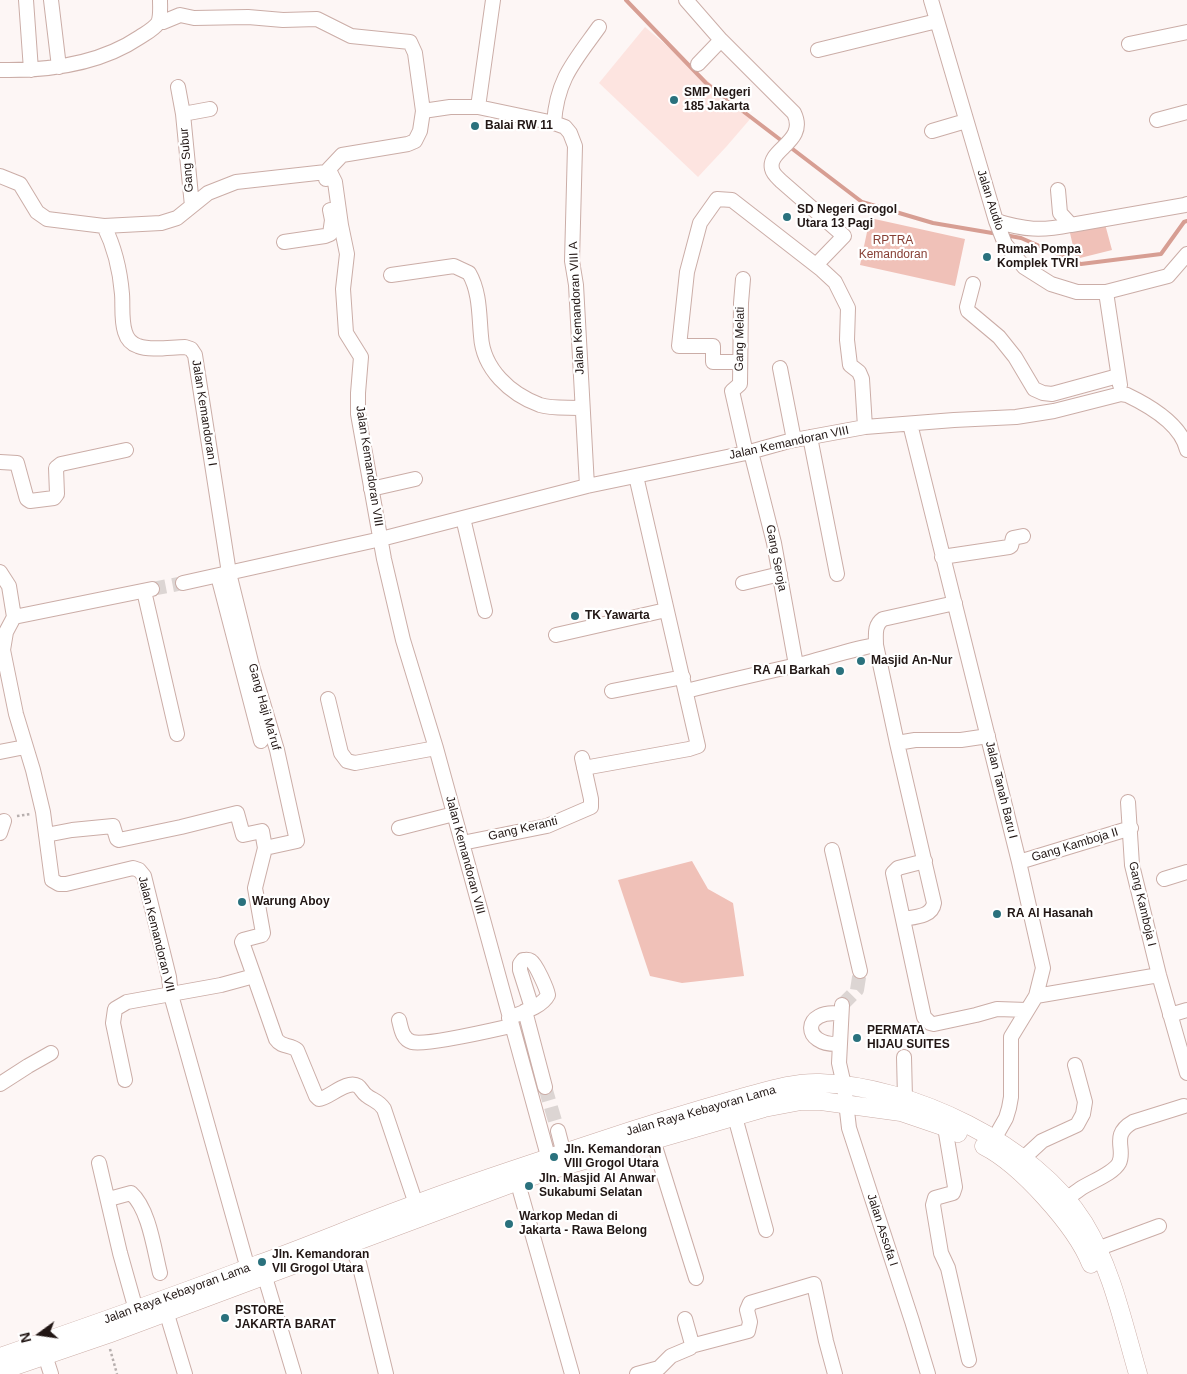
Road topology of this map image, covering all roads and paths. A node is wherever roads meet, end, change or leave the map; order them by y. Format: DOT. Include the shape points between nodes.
graph roads {
  1 [pos="26,0"];
  2 [pos="51,0"];
  3 [pos="160,0"];
  4 [pos="493,0"];
  5 [pos="686,0"];
  6 [pos="930,0"];
  7 [pos="159,22"];
  8 [pos="937,22"];
  9 [pos="599,27"];
  10 [pos="1187,32"];
  11 [pos="720,40"];
  12 [pos="1129,44"];
  13 [pos="818,50"];
  14 [pos="698,64"];
  15 [pos="59,67"];
  16 [pos="0,70"];
  17 [pos="31,70"];
  18 [pos="178,87"];
  19 [pos="478,107"];
  20 [pos="210,109"];
  21 [pos="423,112"];
  22 [pos="1187,112"];
  23 [pos="183,114"];
  24 [pos="1157,120"];
  25 [pos="966,121"];
  26 [pos="554,123"];
  27 [pos="932,130"];
  28 [pos="326,172"];
  29 [pos="0,176"];
  30 [pos="1058,190"];
  31 [pos="192,206"];
  32 [pos="1186,210"];
  33 [pos="997,225"];
  34 [pos="1071,225"];
  35 [pos="104,226"];
  36 [pos="284,242"];
  37 [pos="1187,254"];
  38 [pos="816,265"];
  39 [pos="390,275"];
  40 [pos="743,279"];
  41 [pos="973,284"];
  42 [pos="1106,292"];
  43 [pos="740,362"];
  44 [pos="780,368"];
  45 [pos="1118,376"];
  46 [pos="1121,394"];
  47 [pos="582,408"];
  48 [pos="910,424"];
  49 [pos="865,427"];
  50 [pos="810,438"];
  51 [pos="794,440"];
  52 [pos="1186,446"];
  53 [pos="126,450"];
  54 [pos="748,452"];
  55 [pos="0,462"];
  56 [pos="636,476"];
  57 [pos="415,479"];
  58 [pos="587,486"];
  59 [pos="371,489"];
  60 [pos="463,518"];
  61 [pos="1023,536"];
  62 [pos="381,539"];
  63 [pos="942,557"];
  64 [pos="0,572"];
  65 [pos="224,574"];
  66 [pos="780,574"];
  67 [pos="838,574"];
  68 [pos="183,583"];
  69 [pos="743,583"];
  70 [pos="955,603"];
  71 [pos="666,610"];
  72 [pos="485,611"];
  73 [pos="14,617"];
  74 [pos="556,635"];
  75 [pos="876,645"];
  76 [pos="796,665"];
  77 [pos="684,684"];
  78 [pos="612,691"];
  79 [pos="328,699"];
  80 [pos="178,734"];
  81 [pos="988,736"];
  82 [pos="261,741"];
  83 [pos="897,743"];
  84 [pos="25,747"];
  85 [pos="436,748"];
  86 [pos="0,752"];
  87 [pos="1128,802"];
  88 [pos="42,812"];
  89 [pos="454,814"];
  90 [pos="2,827"];
  91 [pos="399,828"];
  92 [pos="1131,828"];
  93 [pos="46,835"];
  94 [pos="462,843"];
  95 [pos="265,848"];
  96 [pos="832,850"];
  97 [pos="925,861"];
  98 [pos="1019,862"];
  99 [pos="1187,872"];
  100 [pos="1164,879"];
  101 [pos="903,919"];
  102 [pos="860,971"];
  103 [pos="1158,975"];
  104 [pos="254,976"];
  105 [pos="171,994"];
  106 [pos="1036,996"];
  107 [pos="1027,1010"];
  108 [pos="1187,1010"];
  109 [pos="1170,1015"];
  110 [pos="399,1020"];
  111 [pos="510,1022"];
  112 [pos="839,1044"];
  113 [pos="51,1053"];
  114 [pos="904,1057"];
  115 [pos="1075,1065"];
  116 [pos="1187,1073"];
  117 [pos="125,1080"];
  118 [pos="0,1084"];
  119 [pos="844,1085"];
  120 [pos="545,1087"];
  121 [pos="905,1098"];
  122 [pos="846,1104"];
  123 [pos="1184,1106"];
  124 [pos="733,1109"];
  125 [pos="945,1127"];
  126 [pos="558,1131"];
  127 [pos="658,1133"];
  128 [pos="992,1144"];
  129 [pos="558,1162"];
  130 [pos="1018,1162"];
  131 [pos="99,1163"];
  132 [pos="516,1176"];
  133 [pos="108,1199"];
  134 [pos="1060,1204"];
  135 [pos="408,1212"];
  136 [pos="1159,1226"];
  137 [pos="766,1230"];
  138 [pos="346,1238"];
  139 [pos="1097,1249"];
  140 [pos="257,1272"];
  141 [pos="160,1273"];
  142 [pos="696,1278"];
  143 [pos="166,1311"];
  144 [pos="132,1317"];
  145 [pos="684,1319"];
  146 [pos="1118,1329"];
  147 [pos="691,1346"];
  148 [pos="109,1347"];
  149 [pos="43,1349"];
  150 [pos="0,1357"];
  151 [pos="969,1360"];
  152 [pos="0,1371"];
  153 [pos="51,1374"];
  154 [pos="117,1374"];
  155 [pos="185,1374"];
  156 [pos="294,1374"];
  157 [pos="386,1374"];
  158 [pos="572,1374"];
  159 [pos="637,1374"];
  160 [pos="836,1374"];
  161 [pos="928,1374"];
  162 [pos="1125,1374"];
  163 [pos="1138,1374"];
  1 -- 17 [label="street"];
  2 -- 15 [label="street"];
  3 -- 7 [label="street"];
  4 -- 19 [label="street"];
  5 -- 11 [label="street"];
  6 -- 8 [label="street, Jalan Audio"];
  7 -- 15 [label="street" via="131,43 104,55"];
  7 -- 21 [label="street" via="180,15 194,18 317,19 351,36 410,42 415,53"];
  8 -- 13 [label="street"];
  8 -- 25 [label="street, Jalan Audio"];
  9 -- 26 [label="street" via="562,82"];
  10 -- 12 [label="street"];
  11 -- 14 [label="street"];
  11 -- 38 [label="street" via="794,114 798,126 772,163 774,173 844,236"];
  15 -- 17 [label="street"];
  16 -- 17 [label="street"];
  18 -- 23 [label="street, Gang Subur"];
  19 -- 21 [label="street, Jalan Kemandoran VIII A" via="450,107"];
  19 -- 26 [label="street, Jalan Kemandoran VIII A"];
  20 -- 23 [label="street, Gang Subur"];
  21 -- 28 [label="street" via="420,132 415,140 408,144 342,155"];
  22 -- 24 [label="street"];
  23 -- 31 [label="street, Gang Subur"];
  25 -- 27 [label="street"];
  25 -- 33 [label="street, Jalan Audio"];
  26 -- 47 [label="street, Jalan Kemandoran VIII A" via="570,132 575,146 572,261"];
  28 -- 31 [label="street" via="236,182 208,193"];
  28 -- 36 [label="street" via="332,220 330,234"];
  28 -- 59 [label="street, Jalan Kemandoran VIII" via="335,182 347,254 343,289 346,333 361,357 358,414"];
  29 -- 35 [label="street" via="20,184 47,220"];
  30 -- 34 [label="street" via="1060,213"];
  31 -- 35 [label="street" via="177,218 161,223"];
  32 -- 34 [label="street"];
  33 -- 34 [label="street" via="1037,229"];
  33 -- 42 [label="street, Jalan Audio" via="1005,244 1024,267 1050,284 1077,292"];
  35 -- 65 [label="street, Jalan Kemandoran I" via="115,250 128,340 146,348 185,347 195,355"];
  37 -- 42 [label="street, Jalan Audio" via="1168,276"];
  38 -- 43 [label="street" via="732,200 717,199 700,224 687,272 679,346 714,346 713,362"];
  38 -- 49 [label="street" via="835,282 848,308 848,358 862,379"];
  39 -- 47 [label="street" via="454,266 469,273 477,292 485,354 504,384 541,405"];
  40 -- 43 [label="street, Gang Melati"];
  41 -- 45 [label="street" via="968,311 999,337 1034,389 1052,394"];
  42 -- 45 [label="street"];
  43 -- 54 [label="street, Gang Melati" via="740,384 732,391"];
  44 -- 51 [label="street"];
  45 -- 46 [label="street"];
  46 -- 48 [label="street, Jalan Kemandoran VIII" via="1016,417"];
  46 -- 52 [label="street" via="1133,397 1167,420"];
  47 -- 58 [label="street, Jalan Kemandoran VIII A"];
  48 -- 49 [label="street, Jalan Kemandoran VIII"];
  48 -- 63 [label="street, Jalan Tanah Baru I"];
  49 -- 50 [label="street, Jalan Kemandoran VIII"];
  50 -- 51 [label="street, Jalan Kemandoran VIII"];
  50 -- 67 [label="street"];
  51 -- 54 [label="street, Jalan Kemandoran VIII"];
  53 -- 55 [label="street" via="61,464 56,468 58,494 54,498 28,500 17,463"];
  54 -- 56 [label="street, Jalan Kemandoran VIII"];
  54 -- 66 [label="street, Gang Seroja"];
  56 -- 58 [label="street, Jalan Kemandoran VIII"];
  56 -- 71 [label="street"];
  57 -- 59 [label="street"];
  58 -- 60 [label="street, Jalan Kemandoran VIII"];
  59 -- 62 [label="street, Jalan Kemandoran VIII"];
  60 -- 62 [label="street, Jalan Kemandoran VIII"];
  60 -- 72 [label="street"];
  61 -- 63 [label="street" via="1013,538 1009,547"];
  62 -- 65 [label="street, Jalan Kemandoran VIII"];
  62 -- 85 [label="street, Jalan Kemandoran VIII" via="403,640"];
  63 -- 70 [label="street, Jalan Tanah Baru I"];
  64 -- 73 [label="street" via="9,586"];
  65 -- 68 [label="street"];
  65 -- 82 [label="street"];
  65 -- 95 [label="street, Gang Haji Ma'ruf" via="277,750 297,841"];
  66 -- 69 [label="street"];
  66 -- 76 [label="street, Gang Seroja"];
  70 -- 75 [label="street" via="882,619 876,627"];
  70 -- 81 [label="street, Jalan Tanah Baru I"];
  71 -- 74 [label="street"];
  71 -- 77 [label="street"];
  73 -- 80 [label="street" via="148,590"];
  73 -- 84 [label="street, Jalan Kemandoran VII" via="6,632 3,650"];
  75 -- 76 [label="street"];
  75 -- 83 [label="street"];
  76 -- 77 [label="street"];
  77 -- 78 [label="street"];
  77 -- 94 [label="street, Gang Keranti" via="697,747 583,763 591,807 547,826"];
  79 -- 85 [label="street" via="346,762"];
  81 -- 83 [label="street"];
  81 -- 98 [label="street, Jalan Tanah Baru I"];
  83 -- 97 [label="street"];
  84 -- 86 [label="street"];
  84 -- 88 [label="street, Jalan Kemandoran VII"];
  85 -- 89 [label="street, Jalan Kemandoran VIII"];
  87 -- 92 [label="street, Gang Kamboja I"];
  88 -- 90 [label="path" via="14,817"];
  88 -- 93 [label="street, Jalan Kemandoran VII"];
  89 -- 91 [label="street"];
  89 -- 94 [label="street, Jalan Kemandoran VIII"];
  92 -- 98 [label="street, Gang Kamboja II"];
  92 -- 103 [label="street, Gang Kamboja I" via="1132,865"];
  93 -- 95 [label="street" via="113,826 119,840 237,813 243,835 262,831"];
  93 -- 105 [label="street, Jalan Kemandoran VII" via="50,875 55,882 66,884 127,868 137,868 142,873"];
  94 -- 111 [label="street, Jalan Kemandoran VIII"];
  95 -- 104 [label="street" via="255,888 263,933 242,942"];
  96 -- 102 [label="street"];
  97 -- 101 [label="street" via="933,908 926,914"];
  97 -- 101 [label="street" via="898,868 893,873"];
  98 -- 106 [label="street, Jalan Tanah Baru I" via="1043,968"];
  99 -- 100 [label="street"];
  101 -- 107 [label="street" via="924,1017 930,1023 976,1016 997,1009"];
  103 -- 106 [label="street"];
  103 -- 109 [label="street, Gang Kamboja I"];
  104 -- 105 [label="street"];
  104 -- 135 [label="street" via="276,1039 283,1046 297,1050 316,1096 324,1098 336,1090 354,1085 384,1109"];
  105 -- 117 [label="street" via="127,1002 115,1009 113,1023"];
  105 -- 140 [label="street, Jalan Kemandoran VII"];
  106 -- 107 [label="street, Jalan Tanah Baru I"];
  107 -- 128 [label="street, Jalan Tanah Baru I" via="1010,1040 1011,1097 1006,1118"];
  108 -- 109 [label="street"];
  109 -- 116 [label="street, Gang Kamboja I"];
  110 -- 111 [label="street" via="402,1033 412,1042 427,1042"];
  111 -- 120 [label="street" via="528,1009"];
  111 -- 129 [label="street, Jalan Kemandoran VIII"];
  112 -- 112 [label="street" via="822,1043 814,1037 814,1019 820,1014 842,1009"];
  112 -- 119 [label="street"];
  113 -- 118 [label="street"];
  114 -- 121 [label="street"];
  115 -- 130 [label="street" via="1085,1102 1077,1125 1042,1140"];
  119 -- 121 [label="main road, Jalan Raya Kebayoran Lama"];
  119 -- 122 [label="street, Jalan Assofa I"];
  119 -- 124 [label="main road, Jalan Raya Kebayoran Lama" via="817,1083 777,1088"];
  121 -- 128 [label="main road, Jalan Raya Kebayoran Lama" via="925,1105"];
  122 -- 124 [label="main road, Jalan Raya Kebayoran Lama" via="800,1101"];
  122 -- 125 [label="main road, Jalan Raya Kebayoran Lama" via="901,1112"];
  122 -- 161 [label="street, Jalan Assofa I" via="849,1128"];
  123 -- 134 [label="street" via="1126,1126 1120,1144 1120,1162"];
  124 -- 127 [label="main road, Jalan Raya Kebayoran Lama"];
  124 -- 137 [label="street"];
  125 -- 128 [label="main road, Jalan Raya Kebayoran Lama"];
  125 -- 151 [label="street" via="955,1188 953,1193 935,1198 933,1205 941,1254 948,1268"];
  126 -- 129 [label="street"];
  127 -- 129 [label="main road, Jalan Raya Kebayoran Lama"];
  127 -- 142 [label="street"];
  128 -- 130 [label="main road, Jalan Raya Kebayoran Lama"];
  129 -- 132 [label="main road, Jalan Raya Kebayoran Lama"];
  130 -- 134 [label="main road, Jalan Raya Kebayoran Lama"];
  131 -- 133 [label="street"];
  132 -- 135 [label="main road, Jalan Raya Kebayoran Lama"];
  132 -- 158 [label="street"];
  133 -- 141 [label="street" via="131,1193 137,1199 146,1218"];
  133 -- 144 [label="street"];
  134 -- 139 [label="main road, Jalan Raya Kebayoran Lama" via="1083,1222"];
  134 -- 146 [label="main road, Jalan Raya Kebayoran Lama" via="1087,1254"];
  135 -- 138 [label="main road, Jalan Raya Kebayoran Lama"];
  136 -- 139 [label="street"];
  138 -- 140 [label="main road, Jalan Raya Kebayoran Lama"];
  138 -- 157 [label="street" via="359,1264"];
  139 -- 146 [label="main road, Jalan Raya Kebayoran Lama" via="1110,1277"];
  140 -- 143 [label="main road, Jalan Raya Kebayoran Lama"];
  140 -- 144 [label="main road, Jalan Raya Kebayoran Lama"];
  140 -- 156 [label="street, Jalan Kemandoran VII"];
  143 -- 144 [label="main road, Jalan Raya Kebayoran Lama"];
  143 -- 155 [label="street"];
  144 -- 149 [label="main road, Jalan Raya Kebayoran Lama"];
  144 -- 149 [label="main road, Jalan Raya Kebayoran Lama" via="98,1323"];
  145 -- 147 [label="street"];
  146 -- 162 [label="main road, Jalan Raya Kebayoran Lama"];
  146 -- 163 [label="main road, Jalan Raya Kebayoran Lama"];
  147 -- 159 [label="street" via="672,1356 659,1368"];
  147 -- 160 [label="street" via="748,1331 750,1303 814,1284"];
  148 -- 154 [label="path"];
  149 -- 150 [label="main road, Jalan Raya Kebayoran Lama"];
  149 -- 152 [label="main road, Jalan Raya Kebayoran Lama"];
  149 -- 153 [label="street"];
}
